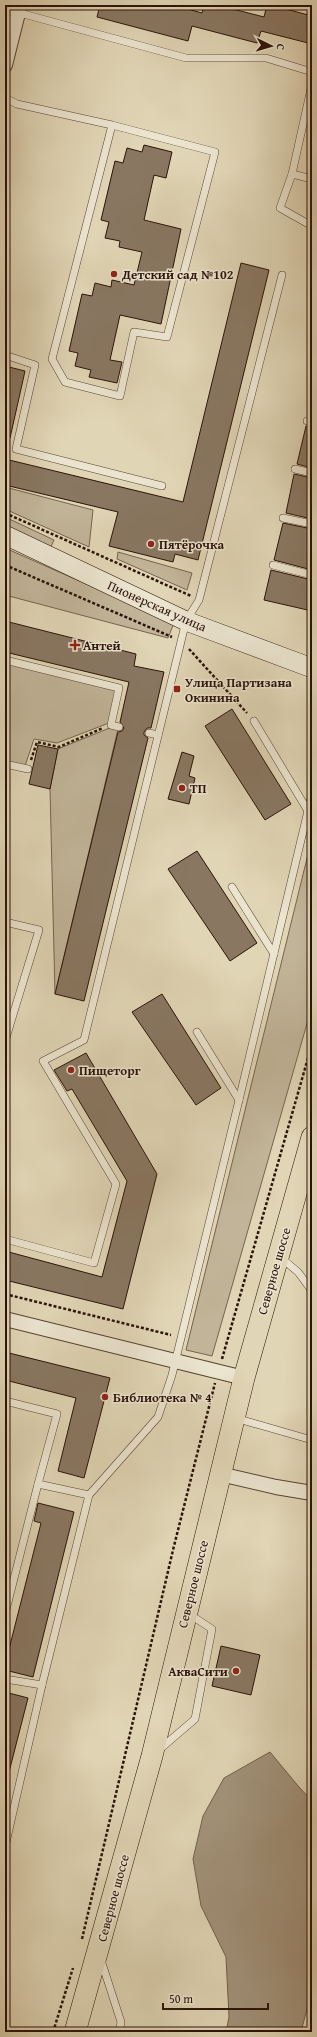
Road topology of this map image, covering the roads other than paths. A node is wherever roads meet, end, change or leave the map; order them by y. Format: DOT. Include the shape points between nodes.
graph roads {
  1 [pos="14,9"];
  2 [pos="5,65"];
  3 [pos="312,72"];
  4 [pos="312,84"];
  5 [pos="5,98"];
  6 [pos="112,125"];
  7 [pos="292,174"];
  8 [pos="312,180"];
  9 [pos="312,226"];
  10 [pos="282,275"];
  11 [pos="5,355"];
  12 [pos="295,469"];
  13 [pos="312,473"];
  14 [pos="162,486"];
  15 [pos="283,518"];
  16 [pos="312,524"];
  17 [pos="5,536"];
  18 [pos="273,565"];
  19 [pos="312,575"];
  20 [pos="186,621"];
  21 [pos="5,660"];
  22 [pos="312,668"];
  23 [pos="254,721"];
  24 [pos="119,727"];
  25 [pos="149,734"];
  26 [pos="158,736"];
  27 [pos="5,764"];
  28 [pos="28,769"];
  29 [pos="312,794"];
  30 [pos="308,811"];
  31 [pos="232,887"];
  32 [pos="5,922"];
  33 [pos="274,954"];
  34 [pos="197,1032"];
  35 [pos="5,1041"];
  36 [pos="240,1100"];
  37 [pos="312,1137"];
  38 [pos="5,1239"];
  39 [pos="278,1256"];
  40 [pos="312,1291"];
  41 [pos="5,1319"];
  42 [pos="175,1361"];
  43 [pos="244,1378"];
  44 [pos="5,1401"];
  45 [pos="234,1418"];
  46 [pos="312,1440"];
  47 [pos="220,1474"];
  48 [pos="38,1484"];
  49 [pos="312,1493"];
  50 [pos="89,1495"];
  51 [pos="187,1612"];
  52 [pos="5,1614"];
  53 [pos="5,1679"];
  54 [pos="42,1685"];
  55 [pos="152,1756"];
  56 [pos="5,1847"];
  57 [pos="89,1948"];
  58 [pos="75,2032"];
  59 [pos="119,2032"];
  1 -- 2 [label="street"];
  1 -- 3 [label="lane" via="186,58 266,58"];
  4 -- 7 [label="lane"];
  5 -- 6 [label="lane" via="17,104"];
  6 -- 6 [label="lane" via="215,152 167,337 134,332 120,396 65,382 52,359"];
  7 -- 8 [label="lane"];
  7 -- 9 [label="lane" via="280,208"];
  10 -- 20 [label="lane" via="199,600"];
  11 -- 14 [label="lane" via="35,365 16,449"];
  12 -- 13 [label="lane"];
  15 -- 16 [label="lane"];
  17 -- 20 [label="street, Пионерская улица"];
  18 -- 19 [label="lane"];
  20 -- 22 [label="street, Пионерская улица"];
  20 -- 26 [label="lane"];
  21 -- 24 [label="lane" via="119,688 111,725"];
  23 -- 30 [label="lane"];
  25 -- 26 [label="lane"];
  26 -- 38 [label="lane" via="84,1040 43,1061 116,1184 94,1262"];
  27 -- 28 [label="lane"];
  29 -- 30 [label="lane"];
  30 -- 33 [label="lane"];
  31 -- 33 [label="lane"];
  32 -- 35 [label="lane" via="39,930"];
  33 -- 36 [label="lane"];
  34 -- 36 [label="lane"];
  36 -- 42 [label="lane"];
  37 -- 39 [label="main road, Северное шоссе" via="304,1176"];
  39 -- 40 [label="lane" via="298,1272"];
  39 -- 43 [label="main road, Северное шоссе"];
  41 -- 42 [label="street"];
  42 -- 43 [label="street"];
  42 -- 50 [label="lane" via="158,1416"];
  43 -- 45 [label="main road, Северное шоссе"];
  44 -- 48 [label="lane" via="57,1414"];
  45 -- 46 [label="lane"];
  45 -- 47 [label="main road, Северное шоссе"];
  47 -- 49 [label="street"];
  47 -- 51 [label="main road, Северное шоссе"];
  48 -- 50 [label="lane"];
  48 -- 52 [label="lane"];
  50 -- 54 [label="lane"];
  51 -- 55 [label="main road, Северное шоссе"];
  51 -- 55 [label="lane" via="212,1629 195,1719"];
  53 -- 54 [label="lane"];
  54 -- 56 [label="lane"];
  55 -- 57 [label="main road, Северное шоссе"];
  57 -- 58 [label="main road, Северное шоссе"];
  57 -- 59 [label="lane" via="121,2022"];
}
